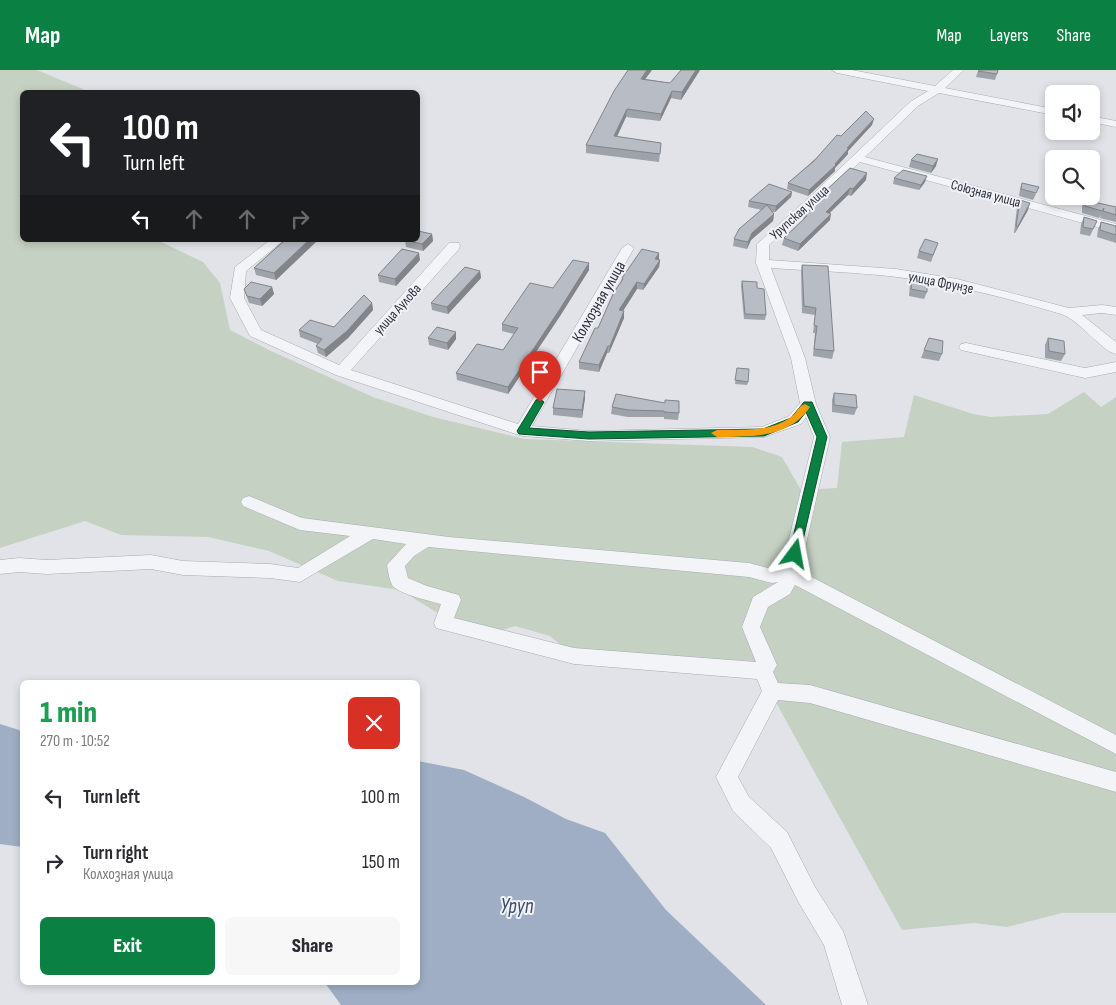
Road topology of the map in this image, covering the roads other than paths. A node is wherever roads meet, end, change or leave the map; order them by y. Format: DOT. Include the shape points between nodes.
graph roads {
  1 [pos="837,70"];
  2 [pos="960,70"];
  3 [pos="938,89"];
  4 [pos="1045,110"];
  5 [pos="1100,121"];
  6 [pos="1116,124"];
  7 [pos="856,158"];
  8 [pos="1116,228"];
  9 [pos="275,242"];
  10 [pos="454,246"];
  11 [pos="628,248"];
  12 [pos="763,263"];
  13 [pos="1116,311"];
  14 [pos="1069,312"];
  15 [pos="966,347"];
  16 [pos="1116,350"];
  17 [pos="1116,367"];
  18 [pos="340,372"];
  19 [pos="808,404"];
  20 [pos="522,431"];
  21 [pos="249,502"];
  22 [pos="371,532"];
  23 [pos="426,540"];
  24 [pos="0,567"];
  25 [pos="790,574"];
  26 [pos="763,671"];
  27 [pos="772,691"];
  28 [pos="1116,745"];
  29 [pos="1116,782"];
  30 [pos="855,1005"];
  1 -- 3 [label="street"];
  2 -- 3 [label="street, Урупская улица"];
  3 -- 4 [label="street"];
  3 -- 7 [label="street, Урупская улица" via="914,104"];
  5 -- 6 [label="street"];
  7 -- 8 [label="street, Союзная улица"];
  7 -- 12 [label="street, Урупская улица" via="763,244"];
  9 -- 18 [label="street" via="240,270 237,298 255,333"];
  10 -- 18 [label="street, улица Аулова"];
  11 -- 20 [label="street, Колхозная улица"];
  12 -- 14 [label="street, улица Фрунзе" via="896,273 957,283"];
  12 -- 19 [label="street" via="798,358"];
  13 -- 14 [label="street, улица Фрунзе"];
  14 -- 16 [label="street"];
  15 -- 17 [label="street" via="1085,373"];
  18 -- 20 [label="street"];
  19 -- 20 [label="street" via="794,420 764,432 589,436"];
  19 -- 25 [label="street" via="822,437"];
  21 -- 22 [label="street" via="300,524"];
  22 -- 23 [label="street"];
  22 -- 24 [label="street" via="300,575 183,568 151,562"];
  23 -- 25 [label="street" via="749,570 772,576"];
  23 -- 26 [label="street" via="408,551 396,565 400,582 452,600 443,623 574,656"];
  25 -- 26 [label="street" via="784,589 760,602 751,627 767,665"];
  25 -- 28 [label="street"];
  26 -- 27 [label="street"];
  27 -- 29 [label="street" via="810,694"];
  27 -- 30 [label="street" via="726,776 741,804 779,840 834,940"];
}
